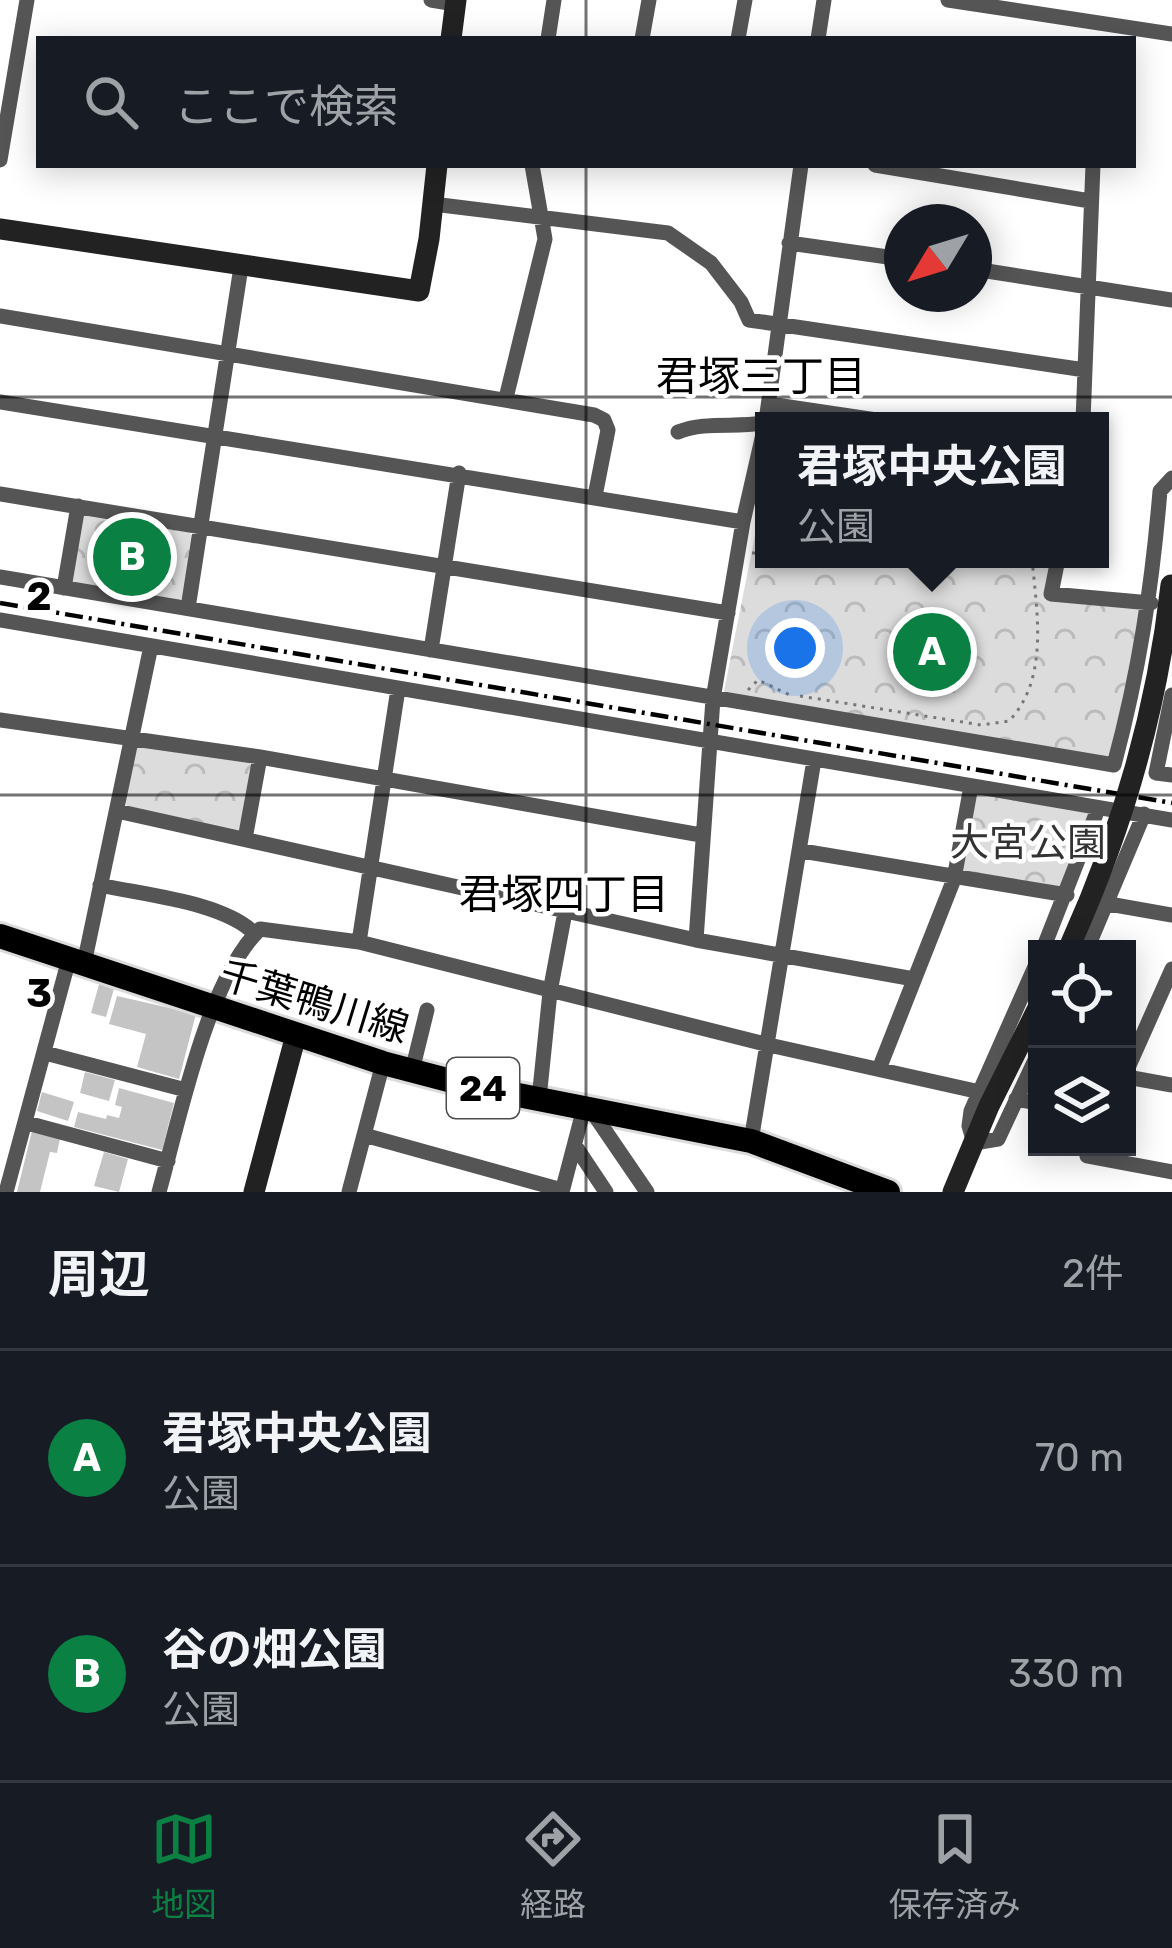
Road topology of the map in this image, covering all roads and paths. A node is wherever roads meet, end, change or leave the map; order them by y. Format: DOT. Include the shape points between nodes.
graph roads {
  1 [pos="27,0"];
  2 [pos="431,0"];
  3 [pos="554,0"];
  4 [pos="649,0"];
  5 [pos="745,0"];
  6 [pos="824,0"];
  7 [pos="948,0"];
  8 [pos="456,2"];
  9 [pos="1103,32"];
  10 [pos="1172,34"];
  11 [pos="452,36"];
  12 [pos="548,36"];
  13 [pos="643,36"];
  14 [pos="739,36"];
  15 [pos="818,36"];
  16 [pos="0,160"];
  17 [pos="437,168"];
  18 [pos="533,168"];
  19 [pos="801,168"];
  20 [pos="892,168"];
  21 [pos="1093,168"];
  22 [pos="1090,201"];
  23 [pos="433,204"];
  24 [pos="544,215"];
  25 [pos="0,229"];
  26 [pos="789,243"];
  27 [pos="884,256"];
  28 [pos="241,267"];
  29 [pos="992,272"];
  30 [pos="1087,285"];
  31 [pos="1172,300"];
  32 [pos="0,316"];
  33 [pos="777,323"];
  34 [pos="226,353"];
  35 [pos="1085,370"];
  36 [pos="506,398"];
  37 [pos="0,401"];
  38 [pos="767,412"];
  39 [pos="1083,412"];
  40 [pos="755,422"];
  41 [pos="678,432"];
  42 [pos="216,437"];
  43 [pos="459,473"];
  44 [pos="1172,478"];
  45 [pos="755,490"];
  46 [pos="0,494"];
  47 [pos="595,496"];
  48 [pos="78,506"];
  49 [pos="743,522"];
  50 [pos="199,527"];
  51 [pos="446,567"];
  52 [pos="1032,568"];
  53 [pos="1056,568"];
  54 [pos="0,577"];
  55 [pos="1172,582"];
  56 [pos="64,588"];
  57 [pos="1150,603"];
  58 [pos="188,608"];
  59 [pos="728,613"];
  60 [pos="0,620"];
  61 [pos="151,646"];
  62 [pos="431,650"];
  63 [pos="398,689"];
  64 [pos="1172,695"];
  65 [pos="713,699"];
  66 [pos="743,704"];
  67 [pos="0,720"];
  68 [pos="132,736"];
  69 [pos="708,742"];
  70 [pos="260,758"];
  71 [pos="814,760"];
  72 [pos="1172,775"];
  73 [pos="385,780"];
  74 [pos="971,786"];
  75 [pos="1098,808"];
  76 [pos="117,811"];
  77 [pos="1144,814"];
  78 [pos="1172,820"];
  79 [pos="701,835"];
  80 [pos="245,839"];
  81 [pos="802,851"];
  82 [pos="370,868"];
  83 [pos="954,879"];
  84 [pos="100,885"];
  85 [pos="1067,895"];
  86 [pos="1108,904"];
  87 [pos="565,913"];
  88 [pos="1172,915"];
  89 [pos="255,934"];
  90 [pos="0,936"];
  91 [pos="696,940"];
  92 [pos="1046,940"];
  93 [pos="1078,940"];
  94 [pos="1081,940"];
  95 [pos="358,942"];
  96 [pos="783,955"];
  97 [pos="76,962"];
  98 [pos="1172,969"];
  99 [pos="914,979"];
  100 [pos="1028,982"];
  101 [pos="550,992"];
  102 [pos="1167,995"];
  103 [pos="213,1009"];
  104 [pos="428,1010"];
  105 [pos="1028,1029"];
  106 [pos="296,1035"];
  107 [pos="770,1045"];
  108 [pos="45,1053"];
  109 [pos="1136,1055"];
  110 [pos="383,1063"];
  111 [pos="878,1069"];
  112 [pos="412,1071"];
  113 [pos="1028,1074"];
  114 [pos="1136,1075"];
  115 [pos="1172,1085"];
  116 [pos="186,1090"];
  117 [pos="980,1091"];
  118 [pos="538,1099"];
  119 [pos="1016,1099"];
  120 [pos="1028,1101"];
  121 [pos="587,1109"];
  122 [pos="27,1123"];
  123 [pos="364,1135"];
  124 [pos="751,1142"];
  125 [pos="974,1143"];
  126 [pos="576,1147"];
  127 [pos="1087,1156"];
  128 [pos="168,1161"];
  129 [pos="1172,1172"];
  130 [pos="848,1184"];
  131 [pos="562,1191"];
  132 [pos="6,1192"];
  133 [pos="159,1192"];
  134 [pos="254,1192"];
  135 [pos="349,1192"];
  136 [pos="606,1192"];
  137 [pos="647,1192"];
  138 [pos="888,1192"];
  139 [pos="953,1192"];
  1 -- 16 [label="street"];
  2 -- 8 [label="street"];
  3 -- 12 [label="street"];
  4 -- 13 [label="street"];
  5 -- 14 [label="street"];
  6 -- 15 [label="street"];
  7 -- 9 [label="street"];
  8 -- 11 [label="street"];
  9 -- 10 [label="street"];
  17 -- 23 [label="street"];
  18 -- 24 [label="street"];
  19 -- 26 [label="street"];
  20 -- 22 [label="street"];
  21 -- 22 [label="street"];
  22 -- 30 [label="street"];
  23 -- 24 [label="street"];
  23 -- 28 [label="street" via="419,291"];
  24 -- 33 [label="street" via="668,233 711,263 748,320"];
  24 -- 36 [label="street"];
  25 -- 28 [label="street"];
  26 -- 27 [label="street"];
  26 -- 33 [label="street"];
  28 -- 34 [label="street"];
  29 -- 30 [label="street"];
  30 -- 31 [label="street"];
  30 -- 35 [label="street"];
  32 -- 34 [label="street"];
  33 -- 35 [label="street"];
  33 -- 38 [label="street"];
  34 -- 36 [label="street"];
  34 -- 42 [label="street"];
  35 -- 39 [label="street"];
  36 -- 47 [label="street" via="604,420"];
  37 -- 42 [label="street"];
  40 -- 41 [label="street"];
  42 -- 43 [label="street"];
  42 -- 50 [label="street"];
  43 -- 47 [label="street"];
  43 -- 51 [label="street"];
  44 -- 57 [label="street" via="1160,491"];
  45 -- 49 [label="street"];
  46 -- 48 [label="street"];
  47 -- 49 [label="street"];
  48 -- 50 [label="street"];
  48 -- 56 [label="street"];
  49 -- 59 [label="street"];
  50 -- 51 [label="street"];
  50 -- 58 [label="street"];
  51 -- 59 [label="street"];
  51 -- 62 [label="street"];
  52 -- 66 [label="path" via="1034,676 1009,721 981,725 790,695 758,680"];
  53 -- 57 [label="street" via="1051,594"];
  54 -- 56 [label="street"];
  55 -- 93 [label="street, bridge" via="1152,704"];
  56 -- 58 [label="street"];
  57 -- 66 [label="street" via="1114,764"];
  58 -- 62 [label="street"];
  59 -- 65 [label="street"];
  60 -- 61 [label="street"];
  61 -- 63 [label="street"];
  61 -- 68 [label="street"];
  62 -- 65 [label="street"];
  63 -- 69 [label="street"];
  63 -- 73 [label="street"];
  64 -- 72 [label="street" via="1156,772"];
  65 -- 66 [label="street"];
  65 -- 69 [label="street"];
  67 -- 68 [label="street"];
  68 -- 70 [label="street"];
  68 -- 76 [label="street"];
  69 -- 71 [label="street"];
  69 -- 79 [label="street"];
  70 -- 73 [label="street"];
  70 -- 80 [label="street"];
  71 -- 74 [label="street"];
  71 -- 81 [label="street"];
  73 -- 79 [label="street"];
  73 -- 82 [label="street"];
  74 -- 75 [label="street"];
  74 -- 83 [label="street"];
  75 -- 77 [label="street"];
  75 -- 85 [label="street"];
  76 -- 80 [label="street"];
  76 -- 84 [label="street"];
  77 -- 78 [label="street"];
  77 -- 86 [label="street"];
  79 -- 91 [label="street"];
  80 -- 82 [label="street"];
  81 -- 83 [label="street"];
  81 -- 96 [label="street"];
  82 -- 87 [label="street"];
  82 -- 95 [label="street"];
  83 -- 85 [label="street"];
  83 -- 99 [label="street"];
  84 -- 89 [label="street" via="216,912"];
  84 -- 97 [label="street"];
  85 -- 92 [label="street"];
  86 -- 88 [label="street"];
  86 -- 94 [label="street"];
  87 -- 91 [label="street"];
  87 -- 101 [label="street"];
  89 -- 95 [label="street"];
  89 -- 103 [label="street"];
  90 -- 97 [label="main road, 千葉鴨川線 / 24"];
  91 -- 96 [label="street"];
  95 -- 101 [label="street"];
  96 -- 99 [label="street"];
  96 -- 107 [label="street"];
  97 -- 103 [label="main road, 千葉鴨川線 / 24"];
  97 -- 108 [label="street"];
  98 -- 102 [label="street"];
  99 -- 111 [label="street"];
  100 -- 117 [label="street"];
  101 -- 107 [label="street"];
  101 -- 118 [label="street"];
  102 -- 109 [label="street"];
  103 -- 106 [label="main road, 千葉鴨川線 / 24"];
  103 -- 116 [label="street"];
  104 -- 112 [label="street"];
  105 -- 125 [label="street"];
  106 -- 110 [label="main road, 千葉鴨川線 / 24"];
  106 -- 134 [label="street"];
  107 -- 111 [label="street"];
  107 -- 124 [label="street"];
  108 -- 116 [label="street"];
  108 -- 122 [label="street"];
  110 -- 112 [label="main road, 千葉鴨川線 / 24"];
  110 -- 123 [label="street"];
  111 -- 117 [label="street"];
  112 -- 118 [label="main road, 千葉鴨川線 / 24"];
  113 -- 119 [label="street"];
  114 -- 115 [label="street"];
  116 -- 128 [label="street"];
  117 -- 125 [label="street" via="969,1126"];
  118 -- 121 [label="main road, 千葉鴨川線 / 24"];
  119 -- 120 [label="street"];
  119 -- 125 [label="street" via="998,1139"];
  121 -- 124 [label="main road, 千葉鴨川線 / 24"];
  121 -- 126 [label="street"];
  121 -- 137 [label="street"];
  122 -- 128 [label="street"];
  122 -- 132 [label="street"];
  123 -- 131 [label="street"];
  123 -- 135 [label="street"];
  124 -- 130 [label="main road, 千葉鴨川線 / 24"];
  125 -- 139 [label="street"];
  126 -- 131 [label="street"];
  126 -- 136 [label="street"];
  127 -- 129 [label="street"];
  128 -- 133 [label="street"];
  130 -- 138 [label="main road, 千葉鴨川線 / 24"];
}
